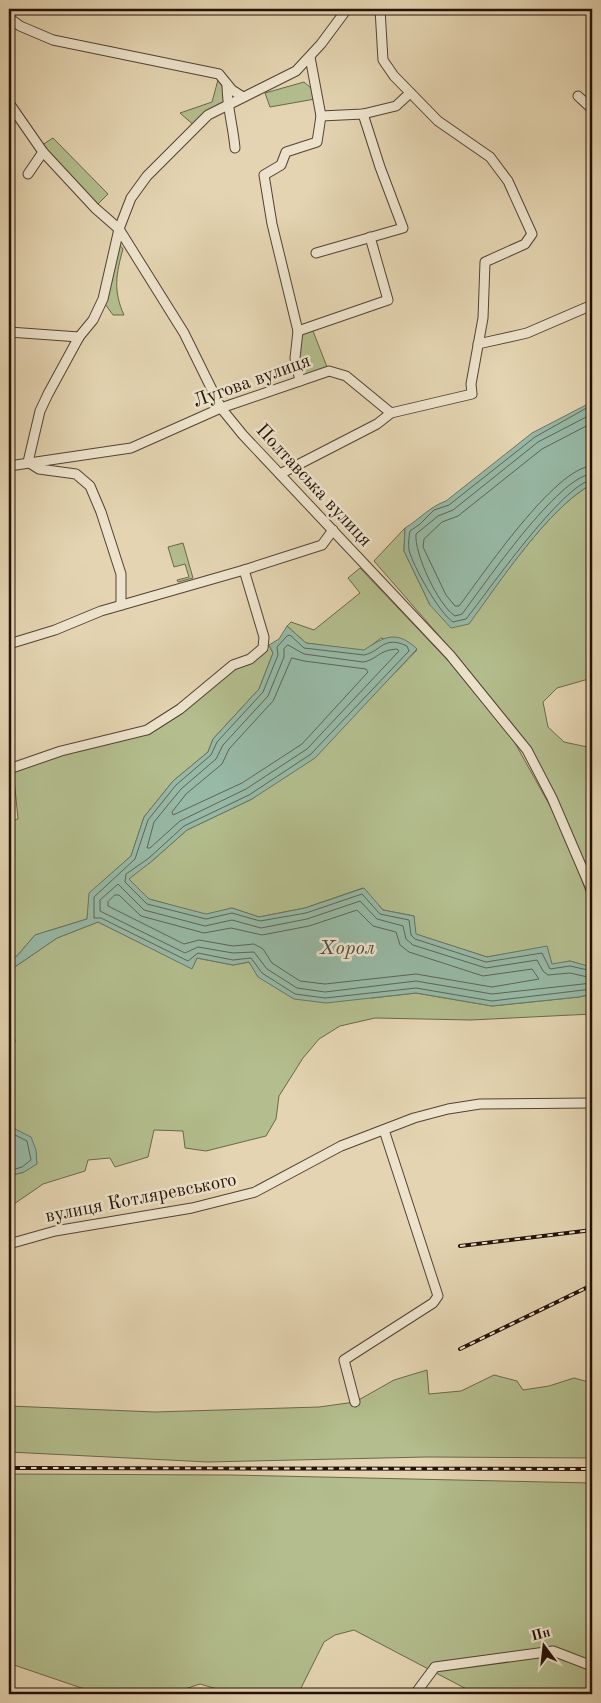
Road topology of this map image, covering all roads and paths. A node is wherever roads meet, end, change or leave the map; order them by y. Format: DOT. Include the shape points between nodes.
graph roads {
  1 [pos="347,9"];
  2 [pos="380,9"];
  3 [pos="9,18"];
  4 [pos="310,57"];
  5 [pos="227,85"];
  6 [pos="410,93"];
  7 [pos="578,96"];
  8 [pos="243,97"];
  9 [pos="9,103"];
  10 [pos="227,106"];
  11 [pos="592,109"];
  12 [pos="363,114"];
  13 [pos="321,116"];
  14 [pos="235,148"];
  15 [pos="43,152"];
  16 [pos="28,174"];
  17 [pos="119,229"];
  18 [pos="370,237"];
  19 [pos="316,252"];
  20 [pos="592,305"];
  21 [pos="298,330"];
  22 [pos="9,332"];
  23 [pos="79,337"];
  24 [pos="478,344"];
  25 [pos="300,381"];
  26 [pos="221,408"];
  27 [pos="390,413"];
  28 [pos="28,462"];
  29 [pos="9,466"];
  30 [pos="280,474"];
  31 [pos="333,530"];
  32 [pos="244,570"];
  33 [pos="121,605"];
  34 [pos="9,644"];
  35 [pos="9,770"];
  36 [pos="592,891"];
  37 [pos="592,1103"];
  38 [pos="384,1130"];
  39 [pos="9,1244"];
  40 [pos="356,1402"];
  41 [pos="592,1666"];
  42 [pos="415,1694"];
  1 -- 4 [label="street"];
  2 -- 6 [label="street" via="383,60"];
  3 -- 5 [label="street" via="53,40 219,74"];
  4 -- 8 [label="street" via="296,71"];
  4 -- 13 [label="street"];
  5 -- 8 [label="street"];
  5 -- 10 [label="street"];
  6 -- 12 [label="street" via="396,106"];
  6 -- 24 [label="street" via="438,121 490,157 508,181 532,234 525,244 485,262 483,318"];
  7 -- 11 [label="street"];
  8 -- 10 [label="street"];
  9 -- 15 [label="street, Полтавська вулиця"];
  10 -- 14 [label="street" via="234,128"];
  10 -- 17 [label="street" via="208,115 147,176 131,198"];
  12 -- 13 [label="street"];
  12 -- 18 [label="street" via="403,228"];
  13 -- 21 [label="street" via="317,142 286,152 281,165 264,175 272,224"];
  15 -- 16 [label="street"];
  15 -- 17 [label="street, Полтавська вулиця"];
  17 -- 23 [label="street" via="103,299 93,320"];
  17 -- 26 [label="street, Полтавська вулиця" via="184,333"];
  18 -- 19 [label="street"];
  18 -- 21 [label="street" via="388,300"];
  20 -- 24 [label="street" via="528,333"];
  21 -- 25 [label="street" via="294,358"];
  22 -- 23 [label="street"];
  23 -- 28 [label="street" via="40,411"];
  24 -- 27 [label="street" via="472,394"];
  25 -- 26 [label="street, Лугова вулиця"];
  25 -- 27 [label="street, Лугова вулиця" via="329,371 346,376"];
  26 -- 28 [label="street, Лугова вулиця" via="131,448"];
  26 -- 30 [label="street, Полтавська вулиця"];
  27 -- 30 [label="street" via="377,424"];
  28 -- 29 [label="street, Лугова вулиця"];
  28 -- 33 [label="street" via="39,469 76,474 90,486 121,574"];
  30 -- 31 [label="street, Полтавська вулиця"];
  31 -- 32 [label="street" via="322,545"];
  31 -- 36 [label="street, Полтавська вулиця" via="450,655 527,750 552,798"];
  32 -- 33 [label="street"];
  32 -- 35 [label="street" via="264,637 263,648 250,659 233,665 180,709 147,730 61,751"];
  33 -- 34 [label="street"];
  37 -- 38 [label="street, вулиця Котляревського" via="480,1104 414,1118"];
  38 -- 39 [label="street, вулиця Котляревського" via="341,1146 255,1192 192,1208 54,1232"];
  38 -- 40 [label="street" via="438,1296 433,1303 344,1360"];
  41 -- 42 [label="street" via="552,1651 436,1667"];
}
